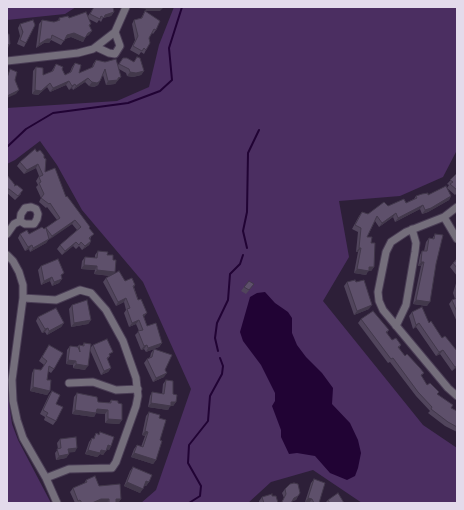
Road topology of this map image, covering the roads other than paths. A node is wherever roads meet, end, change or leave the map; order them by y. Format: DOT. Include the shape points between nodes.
graph roads {
  1 [pos="126,7"];
  2 [pos="115,32"];
  3 [pos="96,47"];
  4 [pos="7,61"];
  5 [pos="457,207"];
  6 [pos="444,217"];
  7 [pos="20,220"];
  8 [pos="412,229"];
  9 [pos="7,234"];
  10 [pos="457,239"];
  11 [pos="7,255"];
  12 [pos="23,298"];
  13 [pos="396,326"];
  14 [pos="69,383"];
  15 [pos="138,389"];
  16 [pos="457,396"];
  17 [pos="46,478"];
  18 [pos="57,503"];
  1 -- 2 [label="street"];
  2 -- 3 [label="street"];
  2 -- 3 [label="street" via="120,46 116,54"];
  3 -- 4 [label="street" via="78,54"];
  5 -- 6 [label="street"];
  6 -- 8 [label="street"];
  6 -- 10 [label="street"];
  7 -- 9 [label="street"];
  8 -- 13 [label="street" via="416,243 415,252 406,305"];
  8 -- 13 [label="street" via="391,242 386,252 378,292 383,310"];
  11 -- 12 [label="street" via="19,272"];
  12 -- 15 [label="street" via="56,300 80,290 91,293 106,310 123,342"];
  12 -- 17 [label="street" via="12,380 13,400 23,438"];
  13 -- 16 [label="street"];
  14 -- 15 [label="street" via="93,382 116,390"];
  15 -- 17 [label="street" via="136,406 112,468 69,469"];
  17 -- 18 [label="street"];
}
